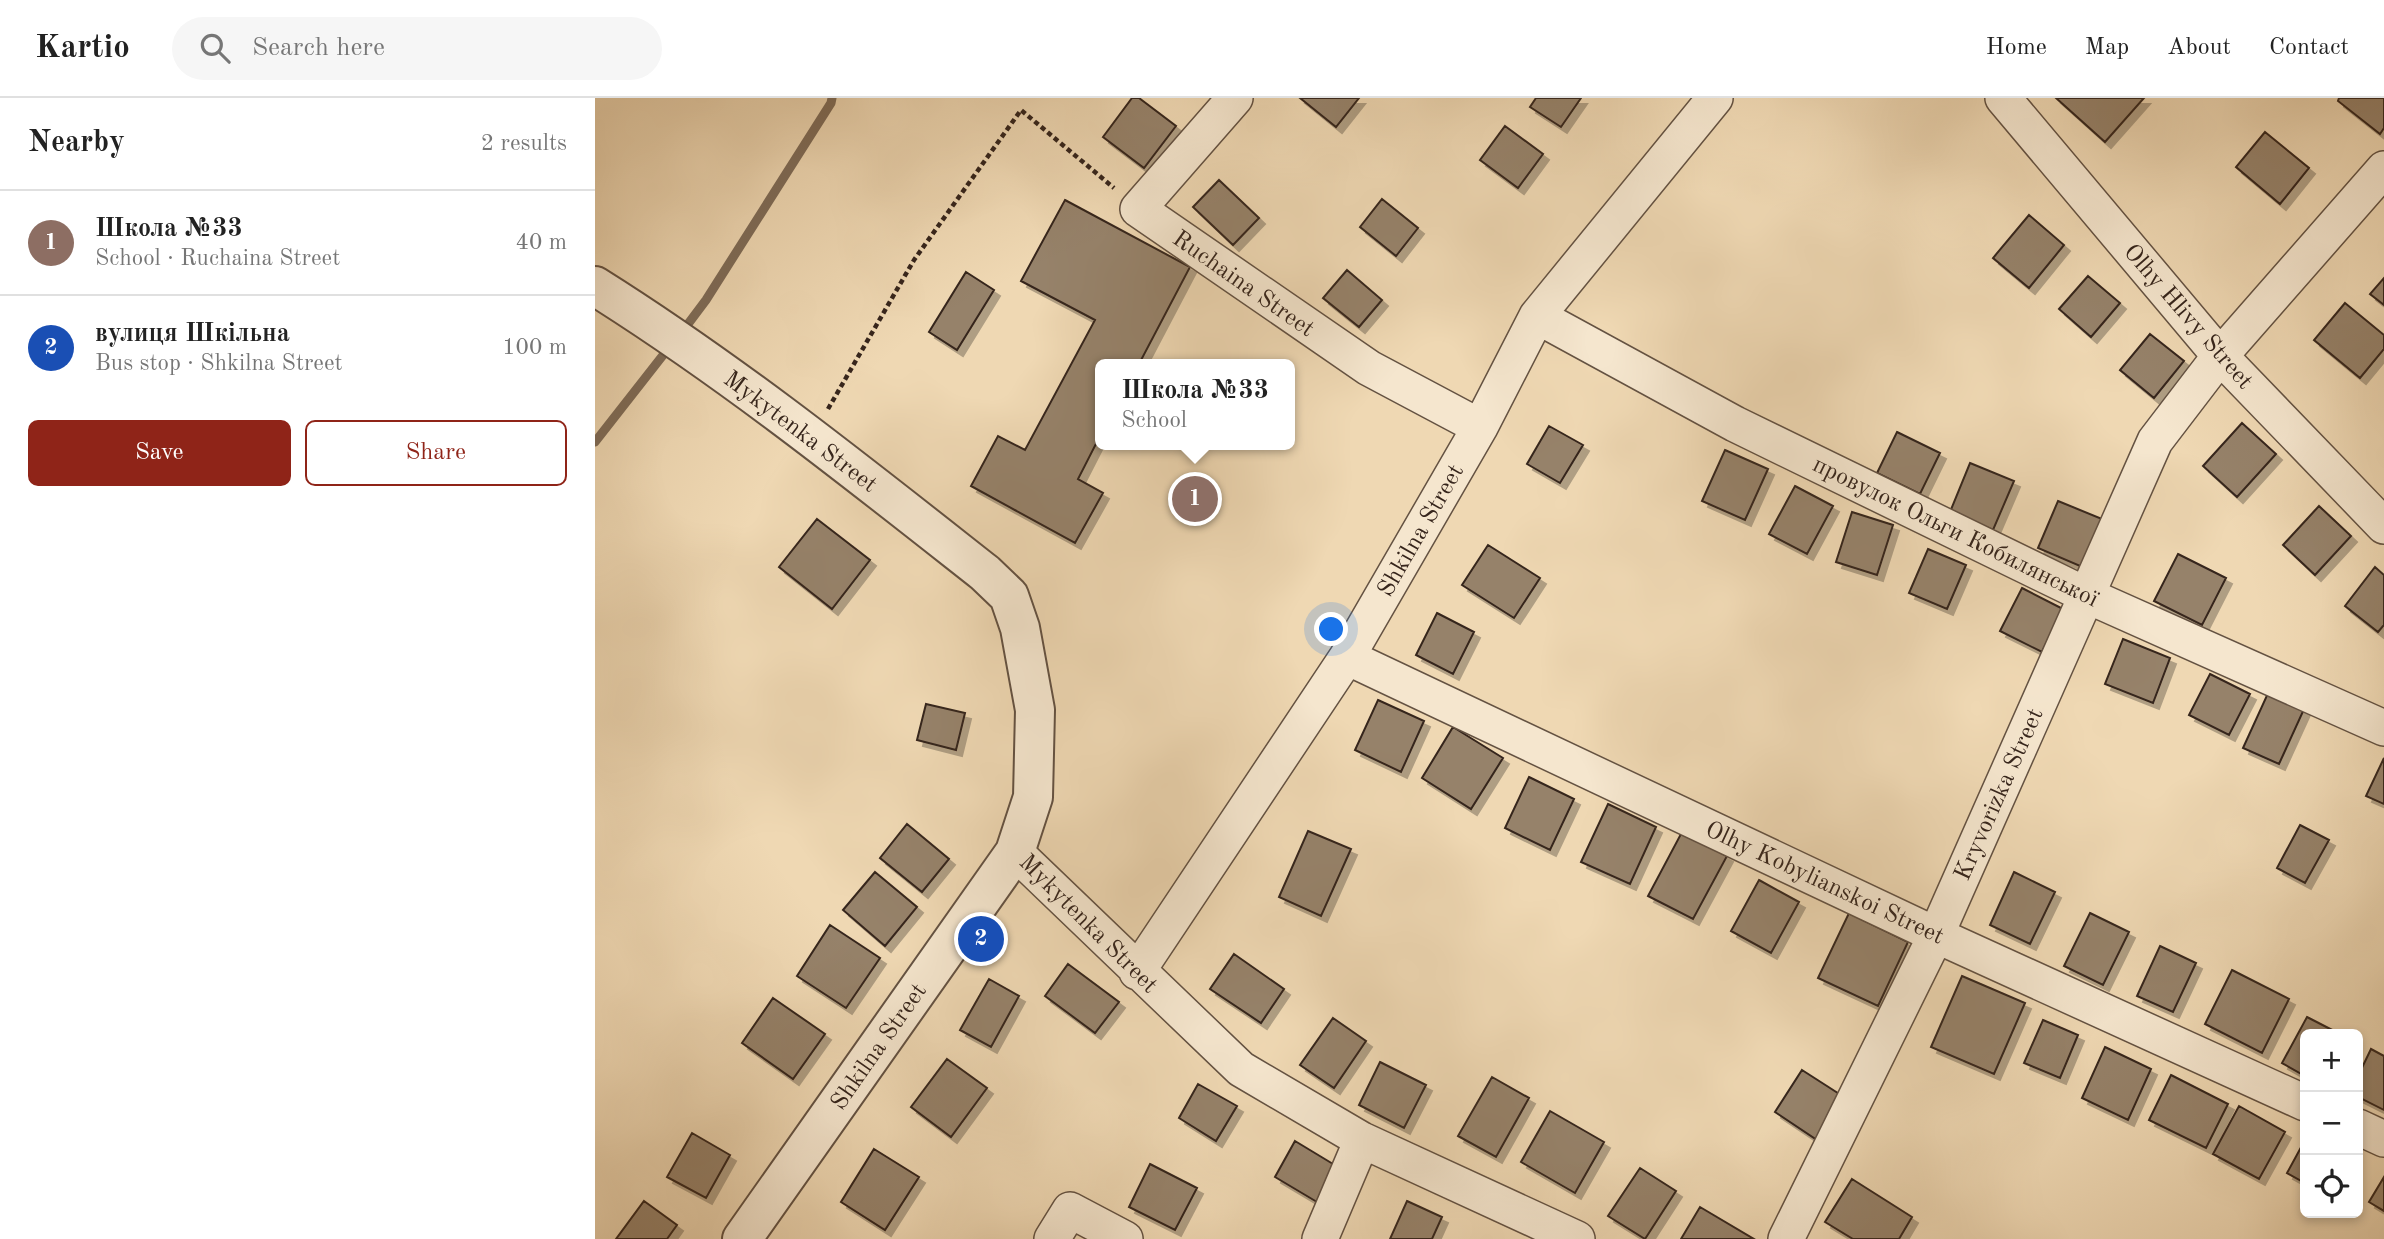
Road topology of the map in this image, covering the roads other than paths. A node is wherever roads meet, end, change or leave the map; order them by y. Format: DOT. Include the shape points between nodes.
graph roads {
  1 [pos="1235,98"];
  2 [pos="1715,98"];
  3 [pos="2003,98"];
  4 [pos="2384,169"];
  5 [pos="595,286"];
  6 [pos="1537,316"];
  7 [pos="2220,356"];
  8 [pos="1480,427"];
  9 [pos="2384,526"];
  10 [pos="2086,595"];
  11 [pos="1347,657"];
  12 [pos="2384,728"];
  13 [pos="1015,852"];
  14 [pos="1936,935"];
  15 [pos="1137,972"];
  16 [pos="2300,1101"];
  17 [pos="2363,1129"];
  18 [pos="2384,1139"];
  19 [pos="1362,1140"];
  20 [pos="742,1239"];
  21 [pos="1052,1239"];
  22 [pos="1125,1239"];
  23 [pos="1320,1239"];
  24 [pos="1577,1239"];
  25 [pos="1786,1239"];
  1 -- 8 [label="street, Ruchaina Street" via="1138,209 1369,368"];
  2 -- 6 [label="street, Shkilna Street"];
  3 -- 7 [label="street, Olhy Hlivy Street"];
  4 -- 7 [label="street, Kryvorizka Street"];
  5 -- 13 [label="street, Mykytenka Street" via="812,436 1009,596 1020,628 1035,710 1033,797"];
  6 -- 8 [label="street, Shkilna Street"];
  6 -- 10 [label="street, провулок Ольги Кобилянської" via="1735,424"];
  7 -- 9 [label="street, Olhy Hlivy Street"];
  7 -- 10 [label="street, Kryvorizka Street" via="2155,440"];
  8 -- 11 [label="street, Shkilna Street"];
  10 -- 12 [label="street, провулок Ольги Кобилянської"];
  10 -- 14 [label="street, Kryvorizka Street"];
  11 -- 14 [label="street, Olhy Kobylianskoi Street"];
  11 -- 15 [label="street, Shkilna Street"];
  13 -- 15 [label="street, Mykytenka Street"];
  13 -- 20 [label="street, Shkilna Street"];
  14 -- 16 [label="street, Olhy Kobylianskoi Street"];
  14 -- 25 [label="street, Kryvorizka Street"];
  15 -- 19 [label="street, Mykytenka Street" via="1241,1069"];
  17 -- 18 [label="street"];
  19 -- 23 [label="street"];
  19 -- 24 [label="street, Mykytenka Street"];
  21 -- 22 [label="street" via="1070,1210"];
}
